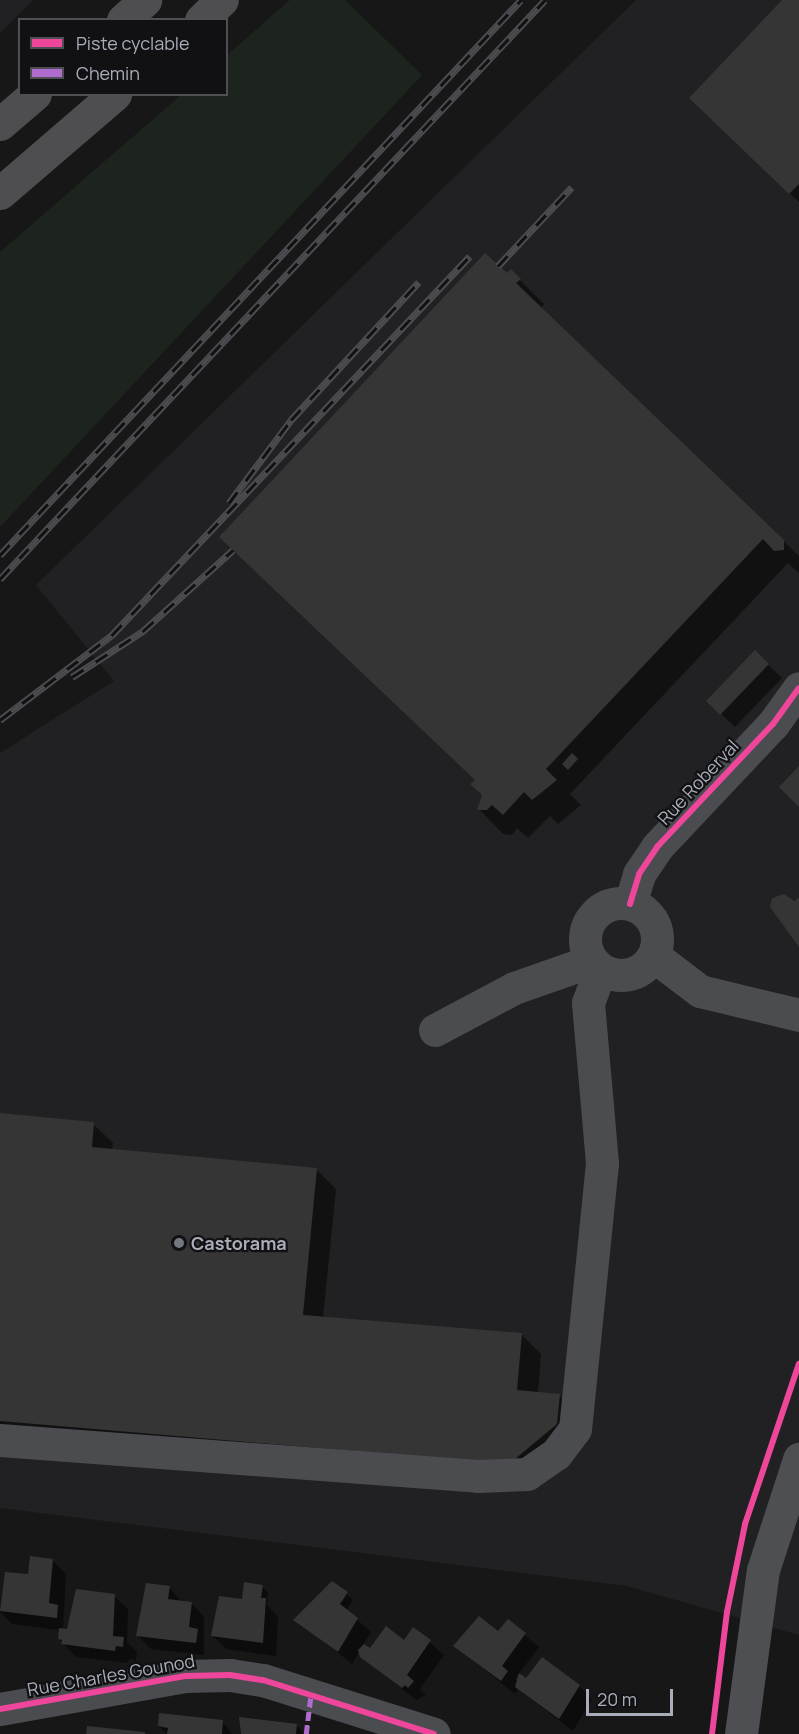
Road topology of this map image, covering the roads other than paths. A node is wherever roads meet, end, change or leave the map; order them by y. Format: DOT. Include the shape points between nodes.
graph roads {
  1 [pos="145,0"];
  2 [pos="222,0"];
  3 [pos="125,18"];
  4 [pos="203,18"];
  5 [pos="33,96"];
  6 [pos="113,96"];
  7 [pos="0,124"];
  8 [pos="0,193"];
  9 [pos="799,688"];
  10 [pos="630,904"];
  11 [pos="654,956"];
  12 [pos="596,965"];
  13 [pos="799,1015"];
  14 [pos="435,1030"];
  15 [pos="0,1440"];
  16 [pos="799,1459"];
  17 [pos="0,1710"];
  18 [pos="434,1734"];
  19 [pos="741,1734"];
  1 -- 3 [label="highway"];
  2 -- 4 [label="highway"];
  5 -- 7 [label="highway"];
  6 -- 8 [label="highway"];
  9 -- 10 [label="street, Rue Roberval" via="772,724 657,847 639,874"];
  10 -- 11 [label="street" via="652,918 657,930"];
  10 -- 12 [label="street" via="605,906 588,924 585,937"];
  11 -- 12 [label="street" via="636,973 618,976"];
  11 -- 13 [label="street" via="700,991"];
  12 -- 14 [label="street" via="514,988"];
  12 -- 15 [label="street" via="588,1004 602,1163 575,1429 556,1454 527,1474 478,1476"];
  16 -- 19 [label="main road" via="763,1570"];
  17 -- 18 [label="street, Rue Charles Gounod" via="185,1676 230,1675 263,1680"];
}
